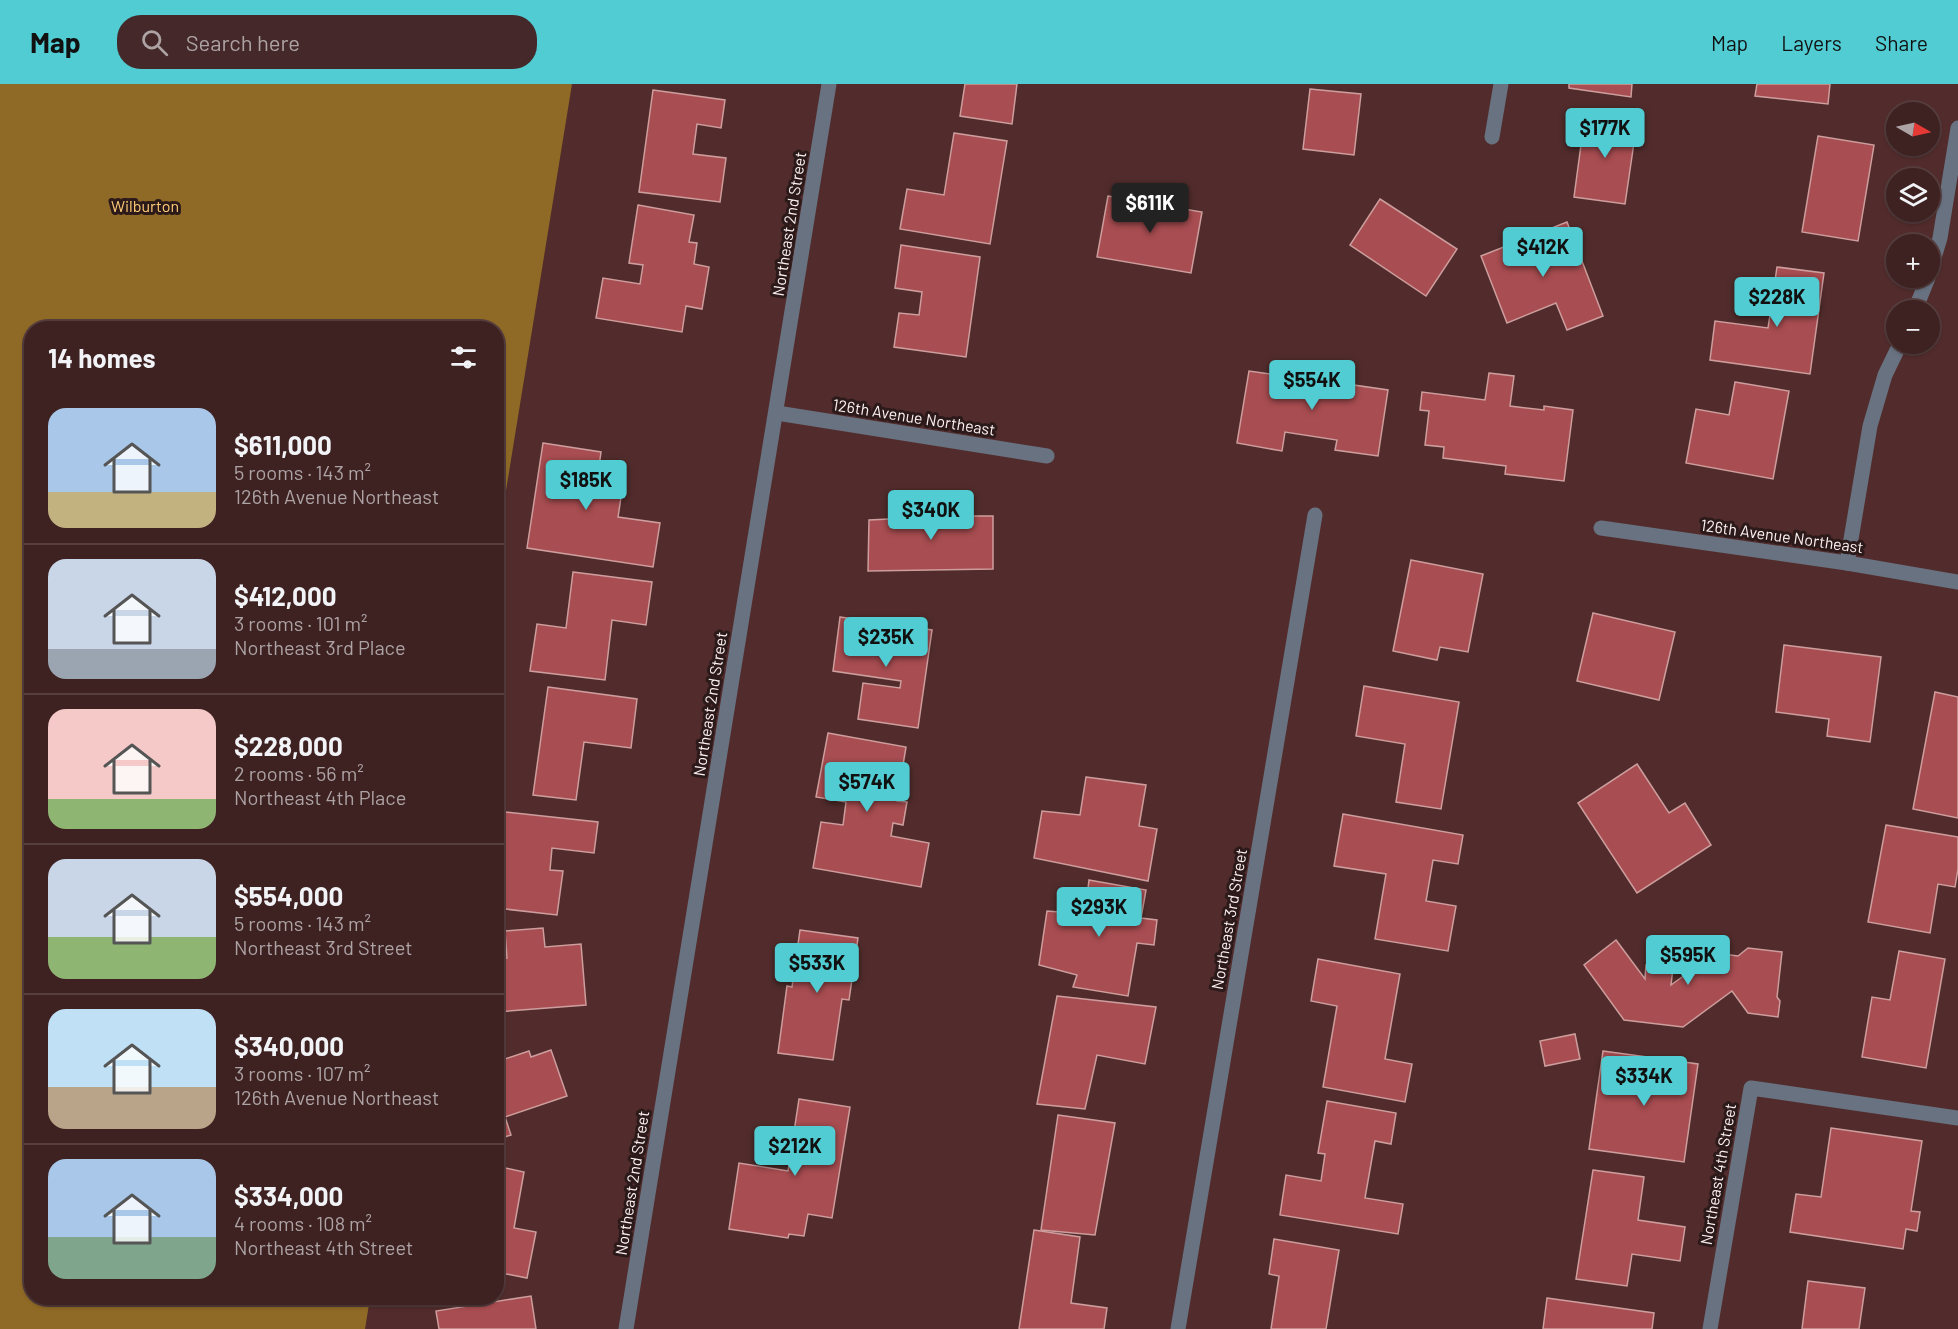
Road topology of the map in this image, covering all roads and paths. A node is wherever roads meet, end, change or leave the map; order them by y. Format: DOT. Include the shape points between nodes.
graph roads {
  1 [pos="829,84"];
  2 [pos="1501,84"];
  3 [pos="1958,128"];
  4 [pos="1492,137"];
  5 [pos="1940,238"];
  6 [pos="1895,354"];
  7 [pos="777,413"];
  8 [pos="1047,456"];
  9 [pos="1315,514"];
  10 [pos="1601,528"];
  11 [pos="1847,563"];
  12 [pos="1958,582"];
  13 [pos="1958,1118"];
  14 [pos="626,1329"];
  15 [pos="1178,1329"];
  16 [pos="1710,1329"];
  1 -- 7 [label="street, Northeast 2nd Street"];
  2 -- 4 [label="street"];
  3 -- 5 [label="street"];
  6 -- 11 [label="street" via="1870,426"];
  7 -- 8 [label="street, 126th Avenue Northeast"];
  7 -- 14 [label="street, Northeast 2nd Street"];
  9 -- 15 [label="street, Northeast 3rd Street"];
  10 -- 11 [label="street, 126th Avenue Northeast"];
  11 -- 12 [label="street, 126th Avenue Northeast"];
  13 -- 16 [label="street, Northeast 4th Street" via="1751,1088"];
}
